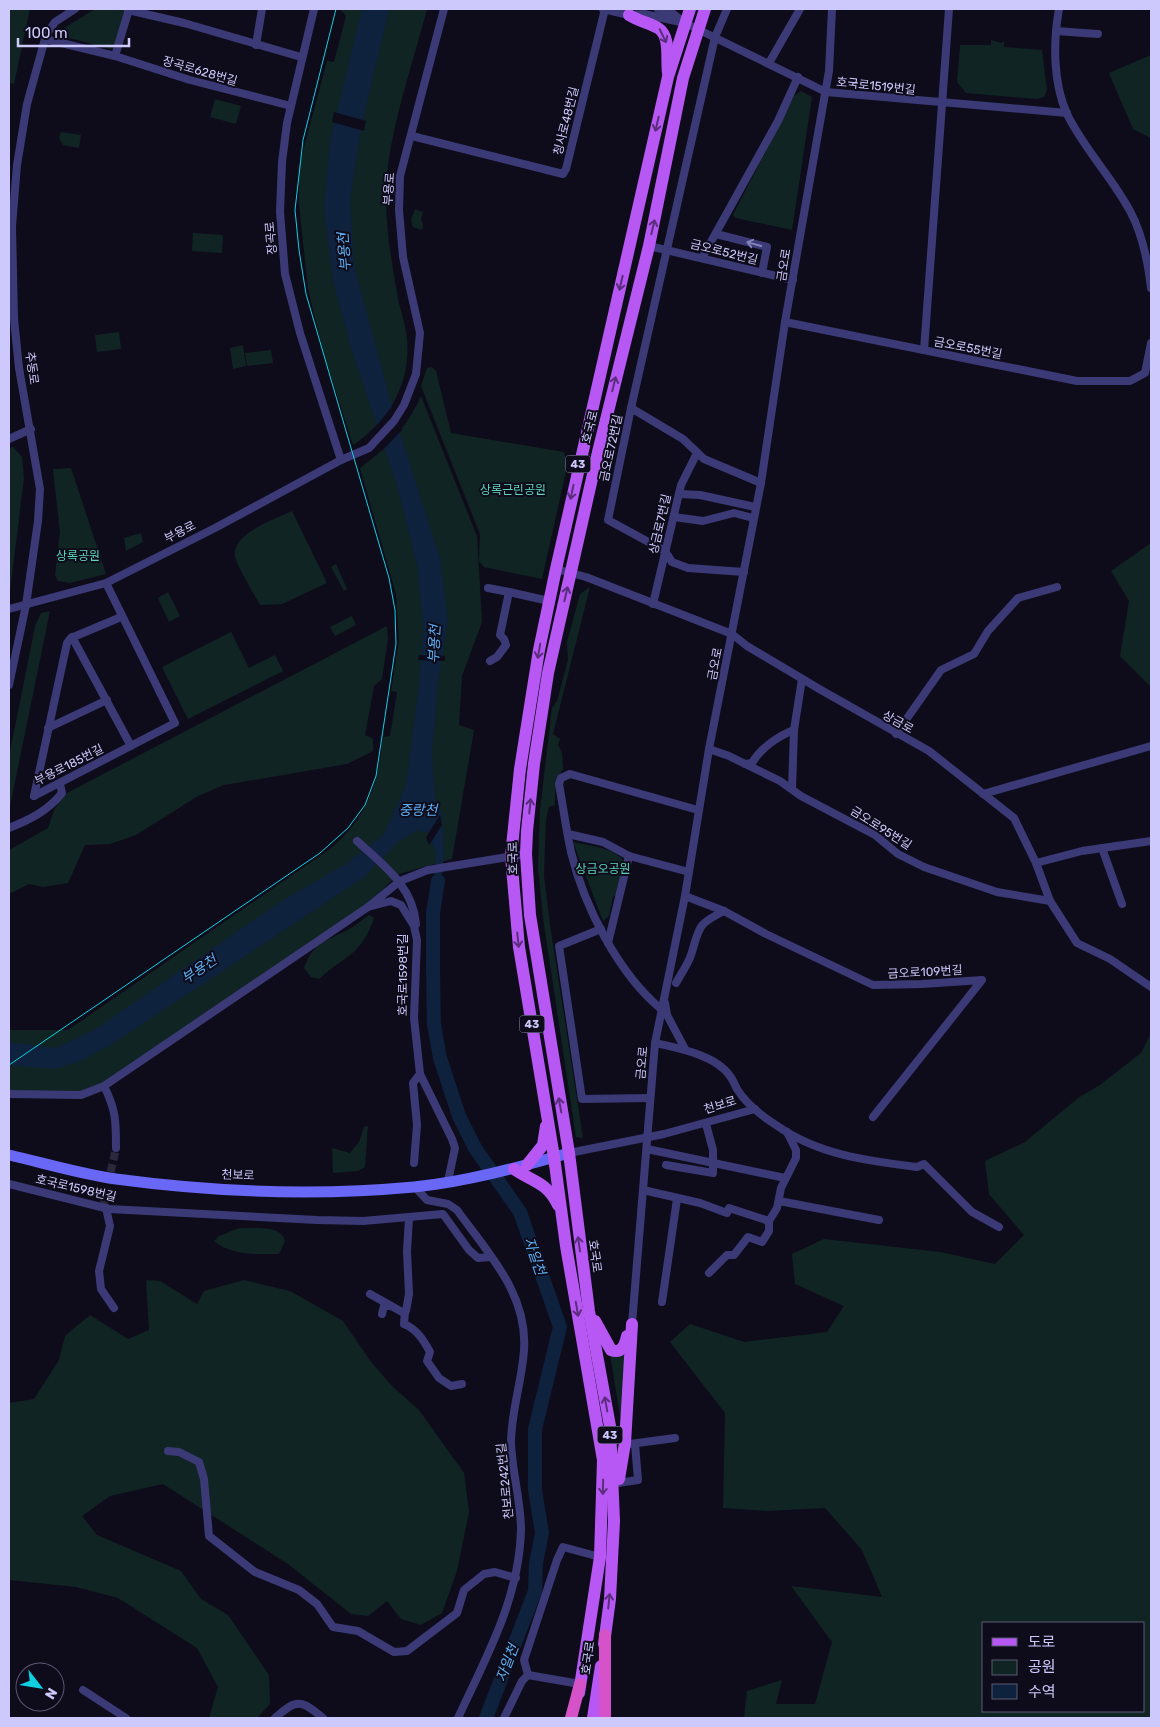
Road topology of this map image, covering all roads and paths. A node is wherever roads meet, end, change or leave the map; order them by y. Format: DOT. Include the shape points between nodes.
graph roads {
  1 [pos="75,9"];
  2 [pos="128,9"];
  3 [pos="262,9"];
  4 [pos="314,9"];
  5 [pos="444,9"];
  6 [pos="604,9"];
  7 [pos="658,9"];
  8 [pos="690,9"];
  9 [pos="705,9"];
  10 [pos="727,9"];
  11 [pos="800,9"];
  12 [pos="832,9"];
  13 [pos="948,9"];
  14 [pos="1059,9"];
  15 [pos="629,15"];
  16 [pos="685,22"];
  17 [pos="698,28"];
  18 [pos="1056,31"];
  19 [pos="1098,34"];
  20 [pos="715,37"];
  21 [pos="45,39"];
  22 [pos="256,45"];
  23 [pos="114,56"];
  24 [pos="301,58"];
  25 [pos="769,63"];
  26 [pos="668,77"];
  27 [pos="798,77"];
  28 [pos="826,92"];
  29 [pos="941,104"];
  30 [pos="291,106"];
  31 [pos="1067,113"];
  32 [pos="412,136"];
  33 [pos="716,234"];
  34 [pos="648,246"];
  35 [pos="667,250"];
  36 [pos="702,258"];
  37 [pos="762,273"];
  38 [pos="793,280"];
  39 [pos="1151,288"];
  40 [pos="785,322"];
  41 [pos="1151,343"];
  42 [pos="924,350"];
  43 [pos="631,408"];
  44 [pos="31,429"];
  45 [pos="9,439"];
  46 [pos="697,453"];
  47 [pos="341,460"];
  48 [pos="761,483"];
  49 [pos="678,494"];
  50 [pos="755,507"];
  51 [pos="674,517"];
  52 [pos="753,518"];
  53 [pos="665,551"];
  54 [pos="556,569"];
  55 [pos="570,572"];
  56 [pos="744,572"];
  57 [pos="106,583"];
  58 [pos="1057,587"];
  59 [pos="488,588"];
  60 [pos="509,592"];
  61 [pos="549,601"];
  62 [pos="653,604"];
  63 [pos="26,605"];
  64 [pos="9,609"];
  65 [pos="121,617"];
  66 [pos="732,634"];
  67 [pos="72,637"];
  68 [pos="490,661"];
  69 [pos="802,679"];
  70 [pos="9,685"];
  71 [pos="107,700"];
  72 [pos="48,728"];
  73 [pos="794,730"];
  74 [pos="896,734"];
  75 [pos="131,746"];
  76 [pos="1151,746"];
  77 [pos="709,750"];
  78 [pos="745,764"];
  79 [pos="60,784"];
  80 [pos="792,789"];
  81 [pos="983,794"];
  82 [pos="698,810"];
  83 [pos="9,828"];
  84 [pos="568,834"];
  85 [pos="357,841"];
  86 [pos="1151,841"];
  87 [pos="1102,848"];
  88 [pos="526,854"];
  89 [pos="511,856"];
  90 [pos="629,856"];
  91 [pos="1036,863"];
  92 [pos="689,872"];
  93 [pos="400,881"];
  94 [pos="514,891"];
  95 [pos="685,896"];
  96 [pos="1050,901"];
  97 [pos="1122,904"];
  98 [pos="368,908"];
  99 [pos="724,911"];
  100 [pos="530,915"];
  101 [pos="601,929"];
  102 [pos="417,940"];
  103 [pos="608,943"];
  104 [pos="676,983"];
  105 [pos="1151,987"];
  106 [pos="664,997"];
  107 [pos="661,1009"];
  108 [pos="655,1043"];
  109 [pos="685,1049"];
  110 [pos="420,1074"];
  111 [pos="104,1086"];
  112 [pos="9,1094"];
  113 [pos="650,1098"];
  114 [pos="755,1109"];
  115 [pos="547,1114"];
  116 [pos="873,1117"];
  117 [pos="706,1124"];
  118 [pos="787,1132"];
  119 [pos="647,1136"];
  120 [pos="116,1148"];
  121 [pos="647,1148"];
  122 [pos="569,1153"];
  123 [pos="9,1155"];
  124 [pos="554,1157"];
  125 [pos="714,1162"];
  126 [pos="414,1163"];
  127 [pos="527,1165"];
  128 [pos="666,1165"];
  129 [pos="514,1169"];
  130 [pos="786,1178"];
  131 [pos="448,1181"];
  132 [pos="9,1184"];
  133 [pos="415,1187"];
  134 [pos="643,1190"];
  135 [pos="677,1199"];
  136 [pos="779,1201"];
  137 [pos="106,1208"];
  138 [pos="562,1217"];
  139 [pos="409,1218"];
  140 [pos="879,1220"];
  141 [pos="769,1221"];
  142 [pos="999,1226"];
  143 [pos="491,1257"];
  144 [pos="709,1273"];
  145 [pos="370,1294"];
  146 [pos="662,1302"];
  147 [pos="391,1306"];
  148 [pos="114,1308"];
  149 [pos="589,1311"];
  150 [pos="404,1312"];
  151 [pos="382,1314"];
  152 [pos="632,1324"];
  153 [pos="462,1384"];
  154 [pos="675,1438"];
  155 [pos="630,1444"];
  156 [pos="168,1451"];
  157 [pos="618,1483"];
  158 [pos="614,1521"];
  159 [pos="600,1557"];
  160 [pos="516,1578"];
  161 [pos="605,1635"];
  162 [pos="528,1675"];
  163 [pos="580,1684"];
  164 [pos="84,1690"];
  165 [pos="126,1718"];
  166 [pos="275,1718"];
  167 [pos="323,1718"];
  168 [pos="458,1718"];
  169 [pos="504,1718"];
  170 [pos="571,1718"];
  171 [pos="576,1718"];
  172 [pos="593,1718"];
  173 [pos="605,1718"];
  1 -- 21 [label="street, 추동로" via="55,22"];
  2 -- 22 [label="street"];
  2 -- 23 [label="street"];
  3 -- 22 [label="street"];
  4 -- 24 [label="street, 장곡로"];
  5 -- 32 [label="street, 부용로"];
  6 -- 15 [label="street"];
  6 -- 32 [label="street, 청사로48번길" via="566,169 562,174"];
  7 -- 16 [label="street"];
  8 -- 16 [label="main road, 호국로 / 43"];
  9 -- 17 [label="main road, 호국로 / 43"];
  10 -- 20 [label="street"];
  11 -- 25 [label="street"];
  12 -- 28 [label="street, 금오로"];
  13 -- 29 [label="street"];
  14 -- 18 [label="street"];
  15 -- 16 [label="street" via="644,14"];
  15 -- 26 [label="main road, 호국로, one-way" via="662,32 666,42"];
  16 -- 17 [label="street, 호국로1519번길"];
  16 -- 26 [label="main road, 호국로 / 43"];
  17 -- 20 [label="street, 호국로1519번길"];
  34 -- 17 [label="main road, 호국로 / 43, one-way" via="681,86"];
  18 -- 19 [label="street"];
  18 -- 31 [label="street" via="1059,90"];
  20 -- 25 [label="street, 호국로1519번길"];
  20 -- 35 [label="street"];
  21 -- 23 [label="street, 장곡로628번길"];
  21 -- 44 [label="street, 추동로" via="27,104 12,226 15,329"];
  22 -- 24 [label="street"];
  23 -- 30 [label="street, 장곡로628번길"];
  24 -- 30 [label="street, 장곡로"];
  25 -- 27 [label="street, 호국로1519번길"];
  26 -- 54 [label="main road, 호국로 / 43, one-way"];
  27 -- 28 [label="street, 호국로1519번길"];
  27 -- 33 [label="street" via="778,121"];
  28 -- 29 [label="street, 호국로1519번길"];
  28 -- 38 [label="street, 금오로"];
  29 -- 31 [label="street, 호국로1519번길"];
  29 -- 42 [label="street"];
  30 -- 47 [label="street, 장곡로" via="280,193 285,274 300,333"];
  31 -- 39 [label="street" via="1130,211 1144,251"];
  32 -- 47 [label="street, 부용로" via="400,176 399,210 403,256 420,332 416,374 394,422 369,448"];
  33 -- 36 [label="street"];
  37 -- 33 [label="street, one-way" via="766,247"];
  34 -- 35 [label="street, 금오로52번길"];
  55 -- 34 [label="main road, 호국로 / 43, one-way"];
  35 -- 36 [label="street, 금오로52번길"];
  35 -- 43 [label="street"];
  36 -- 37 [label="street, 금오로52번길"];
  37 -- 38 [label="street, 금오로52번길"];
  38 -- 40 [label="street, 금오로"];
  40 -- 42 [label="street, 금오로55번길"];
  40 -- 48 [label="street, 금오로"];
  41 -- 42 [label="street, 금오로55번길" via="1145,373 1130,381 1077,381"];
  43 -- 46 [label="street, 금오로72번길" via="683,439"];
  43 -- 53 [label="street, 금오로72번길" via="608,520"];
  44 -- 45 [label="street"];
  44 -- 63 [label="street, 추동로" via="40,489"];
  46 -- 48 [label="street, 금오로72번길" via="715,465"];
  46 -- 49 [label="street, 상금로7번길"];
  47 -- 57 [label="street, 부용로"];
  48 -- 50 [label="street, 금오로"];
  49 -- 50 [label="street" via="700,495"];
  49 -- 51 [label="street, 상금로7번길"];
  50 -- 52 [label="street, 금오로"];
  51 -- 52 [label="street" via="703,521 734,513"];
  51 -- 53 [label="street, 상금로7번길"];
  52 -- 56 [label="street, 금오로"];
  53 -- 56 [label="street" via="672,562 688,568"];
  53 -- 62 [label="street, 상금로7번길"];
  54 -- 55 [label="street, 상금로"];
  54 -- 61 [label="main road, 호국로 / 43"];
  55 -- 62 [label="street, 상금로"];
  88 -- 55 [label="main road, 호국로 / 43, one-way" via="534,764 548,673"];
  56 -- 66 [label="street, 금오로"];
  57 -- 63 [label="street, 부용로"];
  57 -- 65 [label="street, 부용로185번길"];
  58 -- 74 [label="street" via="1018,598 988,631 974,654 941,670"];
  59 -- 60 [label="street"];
  60 -- 61 [label="street"];
  60 -- 68 [label="street" via="500,635 506,645"];
  61 -- 89 [label="main road, 호국로 / 43, one-way" via="538,650 520,769"];
  62 -- 66 [label="street, 상금로"];
  63 -- 64 [label="street, 부용로"];
  63 -- 70 [label="street, 추동로"];
  65 -- 67 [label="street"];
  65 -- 75 [label="street, 부용로185번길" via="175,723"];
  66 -- 69 [label="street, 상금로"];
  66 -- 77 [label="street, 금오로"];
  67 -- 71 [label="street"];
  67 -- 72 [label="street, 부용로185번길" via="67,643"];
  69 -- 73 [label="street"];
  69 -- 74 [label="street, 상금로"];
  71 -- 72 [label="street"];
  71 -- 75 [label="street"];
  72 -- 79 [label="street, 부용로185번길" via="34,796"];
  73 -- 78 [label="street" via="783,734 752,763"];
  73 -- 80 [label="street"];
  74 -- 81 [label="street, 상금로" via="929,751"];
  75 -- 79 [label="street, 부용로185번길"];
  76 -- 81 [label="street"];
  77 -- 78 [label="street, 금오로95번길"];
  77 -- 82 [label="street, 금오로"];
  78 -- 80 [label="street, 금오로95번길"];
  79 -- 83 [label="street" via="62,793 55,802 43,812"];
  80 -- 96 [label="street, 금오로95번길" via="924,867 997,892"];
  81 -- 91 [label="street, 상금로" via="1014,818"];
  82 -- 84 [label="street" via="567,774 559,784"];
  82 -- 92 [label="street, 금오로"];
  84 -- 90 [label="street" via="603,842"];
  84 -- 101 [label="street" via="571,853"];
  85 -- 93 [label="street"];
  86 -- 87 [label="street"];
  87 -- 91 [label="street"];
  87 -- 97 [label="street"];
  88 -- 89 [label="street"];
  88 -- 100 [label="main road, 호국로 / 43"];
  89 -- 93 [label="street" via="428,870"];
  89 -- 94 [label="main road, 호국로 / 43"];
  90 -- 92 [label="street"];
  90 -- 103 [label="street"];
  91 -- 96 [label="street, 상금로"];
  92 -- 95 [label="street, 금오로"];
  93 -- 98 [label="street"];
  93 -- 102 [label="street" via="415,916"];
  94 -- 100 [label="main road" via="520,889 523,892 524,906"];
  94 -- 115 [label="main road, 호국로 / 43, one-way" via="519,947"];
  95 -- 99 [label="street, 금오로109번길"];
  95 -- 106 [label="street, 금오로"];
  96 -- 105 [label="street, 상금로" via="1077,943"];
  98 -- 102 [label="street, 호국로1598번길" via="391,901 402,905 414,926"];
  98 -- 111 [label="street"];
  99 -- 104 [label="street" via="699,927 691,957"];
  99 -- 116 [label="street, 금오로109번길" via="872,985 982,980"];
  122 -- 100 [label="main road, 호국로 / 43, one-way"];
  101 -- 103 [label="street"];
  101 -- 113 [label="street" via="559,946 582,1100"];
  102 -- 110 [label="street, 호국로1598번길" via="414,1018"];
  103 -- 107 [label="street" via="630,976"];
  106 -- 107 [label="street, 금오로"];
  106 -- 109 [label="street" via="667,1015"];
  107 -- 108 [label="street, 금오로"];
  108 -- 109 [label="street"];
  108 -- 113 [label="street, 금오로"];
  109 -- 114 [label="street" via="726,1071"];
  110 -- 126 [label="street, 호국로1598번길" via="413,1083 417,1125"];
  110 -- 131 [label="street" via="455,1148"];
  111 -- 112 [label="street" via="81,1095"];
  111 -- 120 [label="street" via="115,1112 118,1128"];
  113 -- 119 [label="street, 금오로"];
  114 -- 117 [label="street, 천보로"];
  114 -- 118 [label="street, 천보로"];
  115 -- 124 [label="main road, 호국로 / 43"];
  115 -- 127 [label="main road" via="543,1145"];
  117 -- 119 [label="street, 천보로"];
  117 -- 125 [label="street"];
  118 -- 130 [label="street" via="796,1150 796,1158"];
  118 -- 142 [label="street, 천보로" via="826,1151 907,1166 924,1164 972,1212"];
  119 -- 121 [label="street, 금오로"];
  119 -- 122 [label="street, 천보로"];
  121 -- 125 [label="street"];
  121 -- 134 [label="street, 금오로"];
  122 -- 124 [label="main road, 천보로"];
  149 -- 122 [label="main road, 호국로 / 43, one-way"];
  123 -- 133 [label="main road, 천보로" via="114,1179 230,1189 320,1191"];
  124 -- 127 [label="main road, 천보로"];
  124 -- 138 [label="main road, 호국로 / 43"];
  125 -- 128 [label="street" via="713,1173"];
  125 -- 130 [label="street"];
  127 -- 129 [label="main road, 천보로"];
  129 -- 131 [label="main road, 천보로"];
  129 -- 138 [label="main road" via="552,1192"];
  130 -- 136 [label="street" via="780,1188"];
  131 -- 133 [label="main road, 천보로"];
  132 -- 137 [label="street, 호국로1598번길"];
  133 -- 143 [label="street, 천보로242번길" via="427,1200 448,1204 457,1210"];
  134 -- 135 [label="street"];
  134 -- 152 [label="street, 금오로"];
  135 -- 141 [label="street" via="726,1213 729,1208 737,1209"];
  135 -- 146 [label="street"];
  136 -- 140 [label="street"];
  136 -- 141 [label="street"];
  137 -- 139 [label="street, 호국로1598번길" via="318,1220"];
  137 -- 148 [label="street" via="110,1226 99,1271 101,1289"];
  138 -- 159 [label="main road, 호국로 / 43, one-way" via="603,1460"];
  139 -- 143 [label="street, 호국로1598번길" via="443,1214 469,1250 482,1260"];
  139 -- 150 [label="street" via="406,1251 409,1294 408,1308"];
  141 -- 144 [label="street" via="769,1231 762,1242 748,1237 734,1254 727,1255"];
  143 -- 160 [label="street, 천보로242번길" via="517,1297 524,1332 511,1443 520,1512"];
  145 -- 147 [label="street"];
  147 -- 150 [label="street"];
  147 -- 151 [label="street" via="384,1306"];
  149 -- 152 [label="main road" via="613,1352 624,1347"];
  158 -- 149 [label="main road, 호국로 / 43, one-way" via="610,1426"];
  150 -- 153 [label="street" via="404,1324 412,1327 425,1342 430,1352 427,1361 439,1378 450,1386"];
  152 -- 155 [label="main road"];
  154 -- 155 [label="street"];
  155 -- 157 [label="main road"];
  155 -- 157 [label="street" via="638,1480"];
  156 -- 160 [label="street" via="179,1452 200,1462 208,1536 255,1572 299,1590 317,1604 333,1627 358,1631 394,1652 406,1651 457,1613 464,1590 484,1574 495,1572"];
  157 -- 158 [label="main road"];
  161 -- 158 [label="main road, 호국로 / 43, one-way"];
  159 -- 162 [label="street" via="564,1547 524,1660"];
  159 -- 163 [label="main road, 호국로 / 43"];
  160 -- 168 [label="street, 천보로242번길" via="504,1619"];
  161 -- 172 [label="main road, 호국로 / 43"];
  161 -- 173 [label="highway"];
  162 -- 163 [label="street"];
  162 -- 169 [label="street"];
  163 -- 170 [label="highway"];
  163 -- 171 [label="main road, 호국로 / 43"];
  164 -- 165 [label="street"];
  166 -- 167 [label="street" via="290,1704 296,1703 303,1704"];
}
